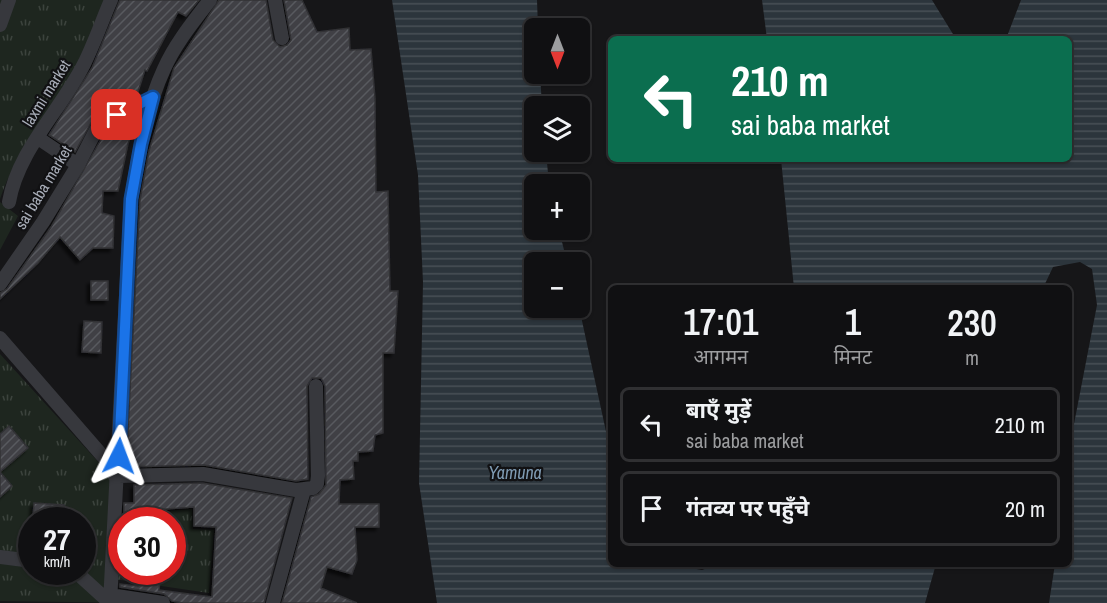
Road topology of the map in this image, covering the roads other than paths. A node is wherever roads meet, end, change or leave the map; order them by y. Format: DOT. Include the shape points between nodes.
graph roads {
  1 [pos="9,0"];
  2 [pos="111,0"];
  3 [pos="210,0"];
  4 [pos="275,0"];
  5 [pos="0,25"];
  6 [pos="282,38"];
  7 [pos="153,97"];
  8 [pos="38,138"];
  9 [pos="78,165"];
  10 [pos="9,202"];
  11 [pos="0,285"];
  12 [pos="0,338"];
  13 [pos="316,386"];
  14 [pos="118,479"];
  15 [pos="304,490"];
  16 [pos="0,557"];
  17 [pos="18,559"];
  18 [pos="92,585"];
  19 [pos="110,600"];
  20 [pos="164,603"];
  21 [pos="273,603"];
  1 -- 5 [label="street"];
  2 -- 8 [label="street, laxmi market" via="83,66"];
  3 -- 7 [label="street" via="181,38"];
  4 -- 6 [label="street"];
  7 -- 9 [label="street, sai baba market" via="96,130"];
  7 -- 14 [label="street" via="131,199"];
  8 -- 9 [label="street"];
  8 -- 10 [label="street, laxmi market" via="12,185"];
  9 -- 11 [label="street, sai baba market"];
  12 -- 14 [label="street"];
  13 -- 15 [label="street" via="317,484"];
  14 -- 15 [label="street" via="203,474"];
  14 -- 19 [label="street"];
  15 -- 21 [label="street"];
  16 -- 17 [label="street"];
  18 -- 19 [label="street"];
  19 -- 20 [label="street"];
}
